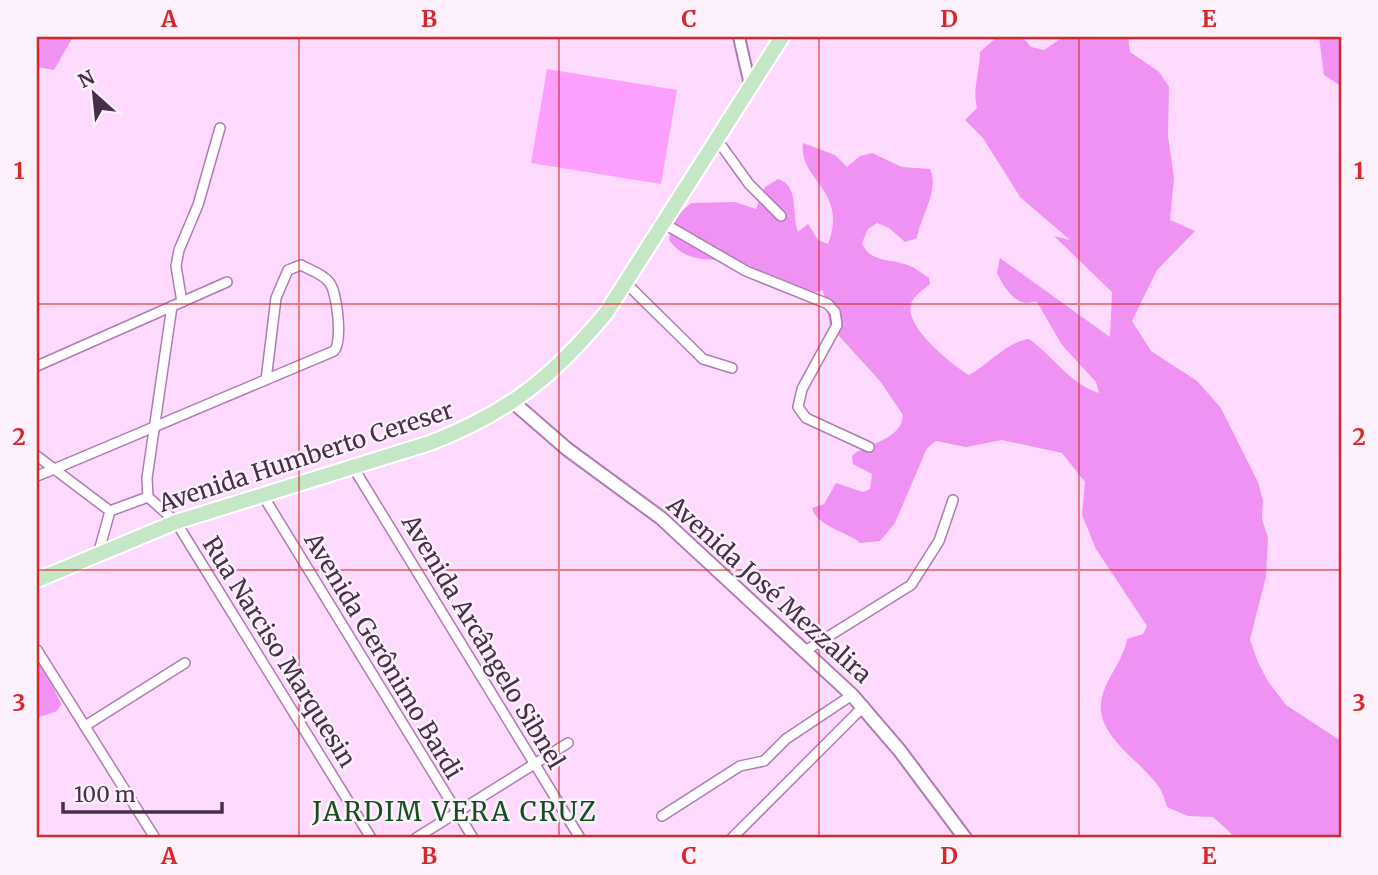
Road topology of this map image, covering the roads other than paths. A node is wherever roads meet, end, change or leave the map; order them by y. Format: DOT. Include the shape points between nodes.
graph roads {
  1 [pos="739,37"];
  2 [pos="782,37"];
  3 [pos="750,85"];
  4 [pos="220,128"];
  5 [pos="716,138"];
  6 [pos="781,216"];
  7 [pos="663,223"];
  8 [pos="227,282"];
  9 [pos="627,284"];
  10 [pos="182,302"];
  11 [pos="172,306"];
  12 [pos="37,366"];
  13 [pos="732,368"];
  14 [pos="265,380"];
  15 [pos="514,403"];
  16 [pos="155,427"];
  17 [pos="869,447"];
  18 [pos="37,456"];
  19 [pos="353,467"];
  20 [pos="52,470"];
  21 [pos="37,476"];
  22 [pos="262,494"];
  23 [pos="148,497"];
  24 [pos="953,500"];
  25 [pos="110,510"];
  26 [pos="176,522"];
  27 [pos="99,551"];
  28 [pos="37,580"];
  29 [pos="37,650"];
  30 [pos="805,651"];
  31 [pos="185,663"];
  32 [pos="852,695"];
  33 [pos="864,706"];
  34 [pos="85,726"];
  35 [pos="568,743"];
  36 [pos="534,764"];
  37 [pos="457,813"];
  38 [pos="662,816"];
  39 [pos="155,838"];
  40 [pos="370,838"];
  41 [pos="415,838"];
  42 [pos="473,838"];
  43 [pos="580,838"];
  44 [pos="733,838"];
  45 [pos="965,838"];
  1 -- 3 [label="street"];
  2 -- 3 [label="main road, Avenida Humberto Cereser"];
  3 -- 5 [label="main road, Avenida Humberto Cereser"];
  4 -- 10 [label="street" via="198,205 179,250 176,266"];
  5 -- 6 [label="street" via="749,184"];
  5 -- 7 [label="main road, Avenida Humberto Cereser"];
  7 -- 9 [label="main road, Avenida Humberto Cereser"];
  7 -- 17 [label="street" via="746,271 828,304 837,325 802,389 798,407 806,418"];
  8 -- 10 [label="street"];
  9 -- 13 [label="street" via="703,359"];
  9 -- 15 [label="main road, Avenida Humberto Cereser" via="578,347"];
  10 -- 11 [label="street"];
  11 -- 12 [label="street"];
  11 -- 16 [label="street"];
  14 -- 14 [label="street" via="334,351 340,344 332,286 301,265 288,270 276,298"];
  14 -- 16 [label="street"];
  15 -- 19 [label="main road, Avenida Humberto Cereser" via="459,432"];
  15 -- 30 [label="main road, Avenida José Mezzalira" via="567,449 661,518"];
  16 -- 20 [label="street"];
  16 -- 23 [label="street"];
  18 -- 20 [label="street"];
  19 -- 22 [label="main road, Avenida Humberto Cereser"];
  19 -- 36 [label="street, Avenida Arcângelo Sibnel"];
  20 -- 21 [label="street"];
  20 -- 25 [label="street"];
  22 -- 26 [label="main road, Avenida Humberto Cereser"];
  22 -- 37 [label="street, Avenida Gerônimo Bardi"];
  23 -- 25 [label="street"];
  23 -- 26 [label="street, Rua Narciso Marquesin"];
  24 -- 30 [label="street" via="939,541 911,585"];
  25 -- 27 [label="street"];
  26 -- 27 [label="main road, Avenida Humberto Cereser"];
  26 -- 40 [label="street, Rua Narciso Marquesin"];
  27 -- 28 [label="main road, Avenida Humberto Cereser"];
  29 -- 34 [label="street"];
  30 -- 32 [label="main road, Avenida José Mezzalira"];
  31 -- 34 [label="street"];
  32 -- 33 [label="main road, Avenida José Mezzalira"];
  32 -- 38 [label="street" via="786,739 764,761 740,766"];
  33 -- 44 [label="street"];
  33 -- 45 [label="main road, Avenida José Mezzalira"];
  34 -- 39 [label="street"];
  35 -- 36 [label="street"];
  36 -- 37 [label="street"];
  36 -- 43 [label="street, Avenida Arcângelo Sibnel"];
  37 -- 41 [label="street"];
  37 -- 42 [label="street, Avenida Gerônimo Bardi"];
}
